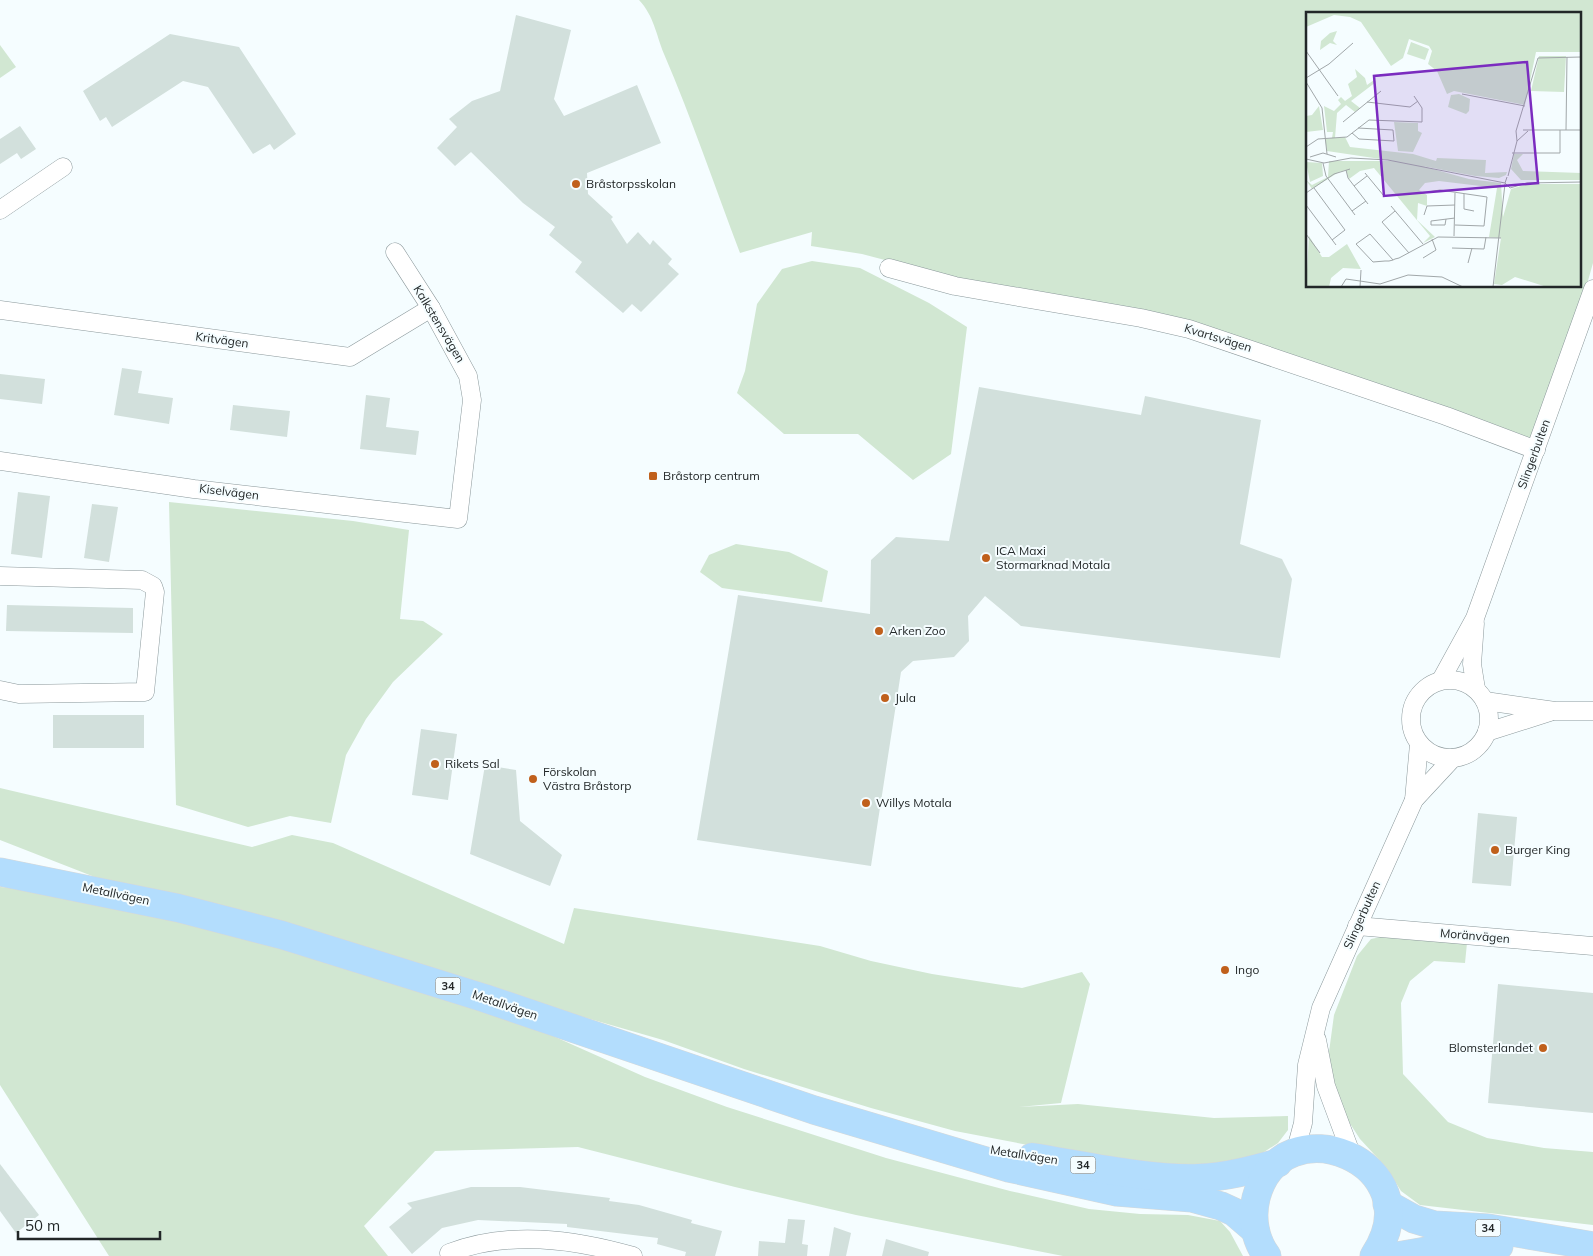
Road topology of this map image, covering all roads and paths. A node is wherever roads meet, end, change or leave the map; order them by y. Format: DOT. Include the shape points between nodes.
graph roads {
  1 [pos="63,167"];
  2 [pos="0,210"];
  3 [pos="395,252"];
  4 [pos="889,268"];
  5 [pos="1593,289"];
  6 [pos="431,308"];
  7 [pos="0,310"];
  8 [pos="1536,450"];
  9 [pos="0,460"];
  10 [pos="458,519"];
  11 [pos="0,576"];
  12 [pos="1475,618"];
  13 [pos="1441,680"];
  14 [pos="0,690"];
  15 [pos="1481,695"];
  16 [pos="1555,711"];
  17 [pos="1593,711"];
  18 [pos="1487,732"];
  19 [pos="1419,744"];
  20 [pos="1453,758"];
  21 [pos="1414,800"];
  22 [pos="0,872"];
  23 [pos="1356,926"];
  24 [pos="1593,946"];
  25 [pos="1316,1032"];
  26 [pos="888,1131"];
  27 [pos="1352,1156"];
  28 [pos="1287,1158"];
  29 [pos="1387,1204"];
  30 [pos="1255,1230"];
  31 [pos="1593,1248"];
  32 [pos="449,1253"];
  33 [pos="633,1256"];
  34 [pos="1267,1256"];
  35 [pos="1374,1256"];
  36 [pos="1397,1256"];
  1 -- 2 [label="street"];
  3 -- 6 [label="street, Kalkstensvägen"];
  4 -- 8 [label="street, Kvartsvägen" via="955,286 1189,329"];
  5 -- 8 [label="street, Slingerbulten"];
  6 -- 7 [label="street, Kritvägen" via="350,357"];
  6 -- 10 [label="street, Kalkstensvägen" via="465,366 471,387"];
  8 -- 12 [label="street, Slingerbulten"];
  9 -- 10 [label="street, Kiselvägen" via="194,488"];
  11 -- 14 [label="street" via="142,580 153,586 155,592 145,692 19,694"];
  12 -- 13 [label="street, Slingerbulten"];
  12 -- 15 [label="street, Slingerbulten" via="1472,664"];
  13 -- 15 [label="street" via="1456,679"];
  13 -- 19 [label="street" via="1422,690 1413,705 1411,727"];
  15 -- 16 [label="street"];
  15 -- 18 [label="street" via="1489,719"];
  16 -- 17 [label="street"];
  16 -- 18 [label="street"];
  18 -- 20 [label="street" via="1471,752"];
  19 -- 20 [label="street" via="1431,753"];
  19 -- 21 [label="street, Slingerbulten"];
  20 -- 21 [label="street, Slingerbulten"];
  21 -- 23 [label="street, Slingerbulten"];
  22 -- 26 [label="main road, Metallvägen / 34" via="169,906 282,935 391,968 739,1086"];
  23 -- 24 [label="street, Moränvägen"];
  23 -- 25 [label="street, Slingerbulten" via="1321,1008"];
  25 -- 27 [label="street, Slingerbulten" via="1326,1086"];
  25 -- 28 [label="street, Slingerbulten" via="1308,1064 1304,1123"];
  26 -- 28 [label="main road, Metallvägen / 34" via="1012,1154 1171,1177 1222,1176"];
  26 -- 30 [label="main road, Metallvägen / 34" via="1070,1183 1117,1192 1210,1202 1234,1212"];
  27 -- 28 [label="main road, 34" via="1330,1149 1306,1149"];
  27 -- 29 [label="main road, 34" via="1379,1181"];
  28 -- 30 [label="main road, 34" via="1269,1172 1257,1193"];
  29 -- 31 [label="main road, 34" via="1414,1219 1434,1224 1488,1228"];
  29 -- 35 [label="main road, 34" via="1387,1226"];
  30 -- 34 [label="main road, 34"];
  31 -- 36 [label="main road, 34" via="1461,1245"];
  32 -- 33 [label="street" via="501,1239 536,1238"];
}
